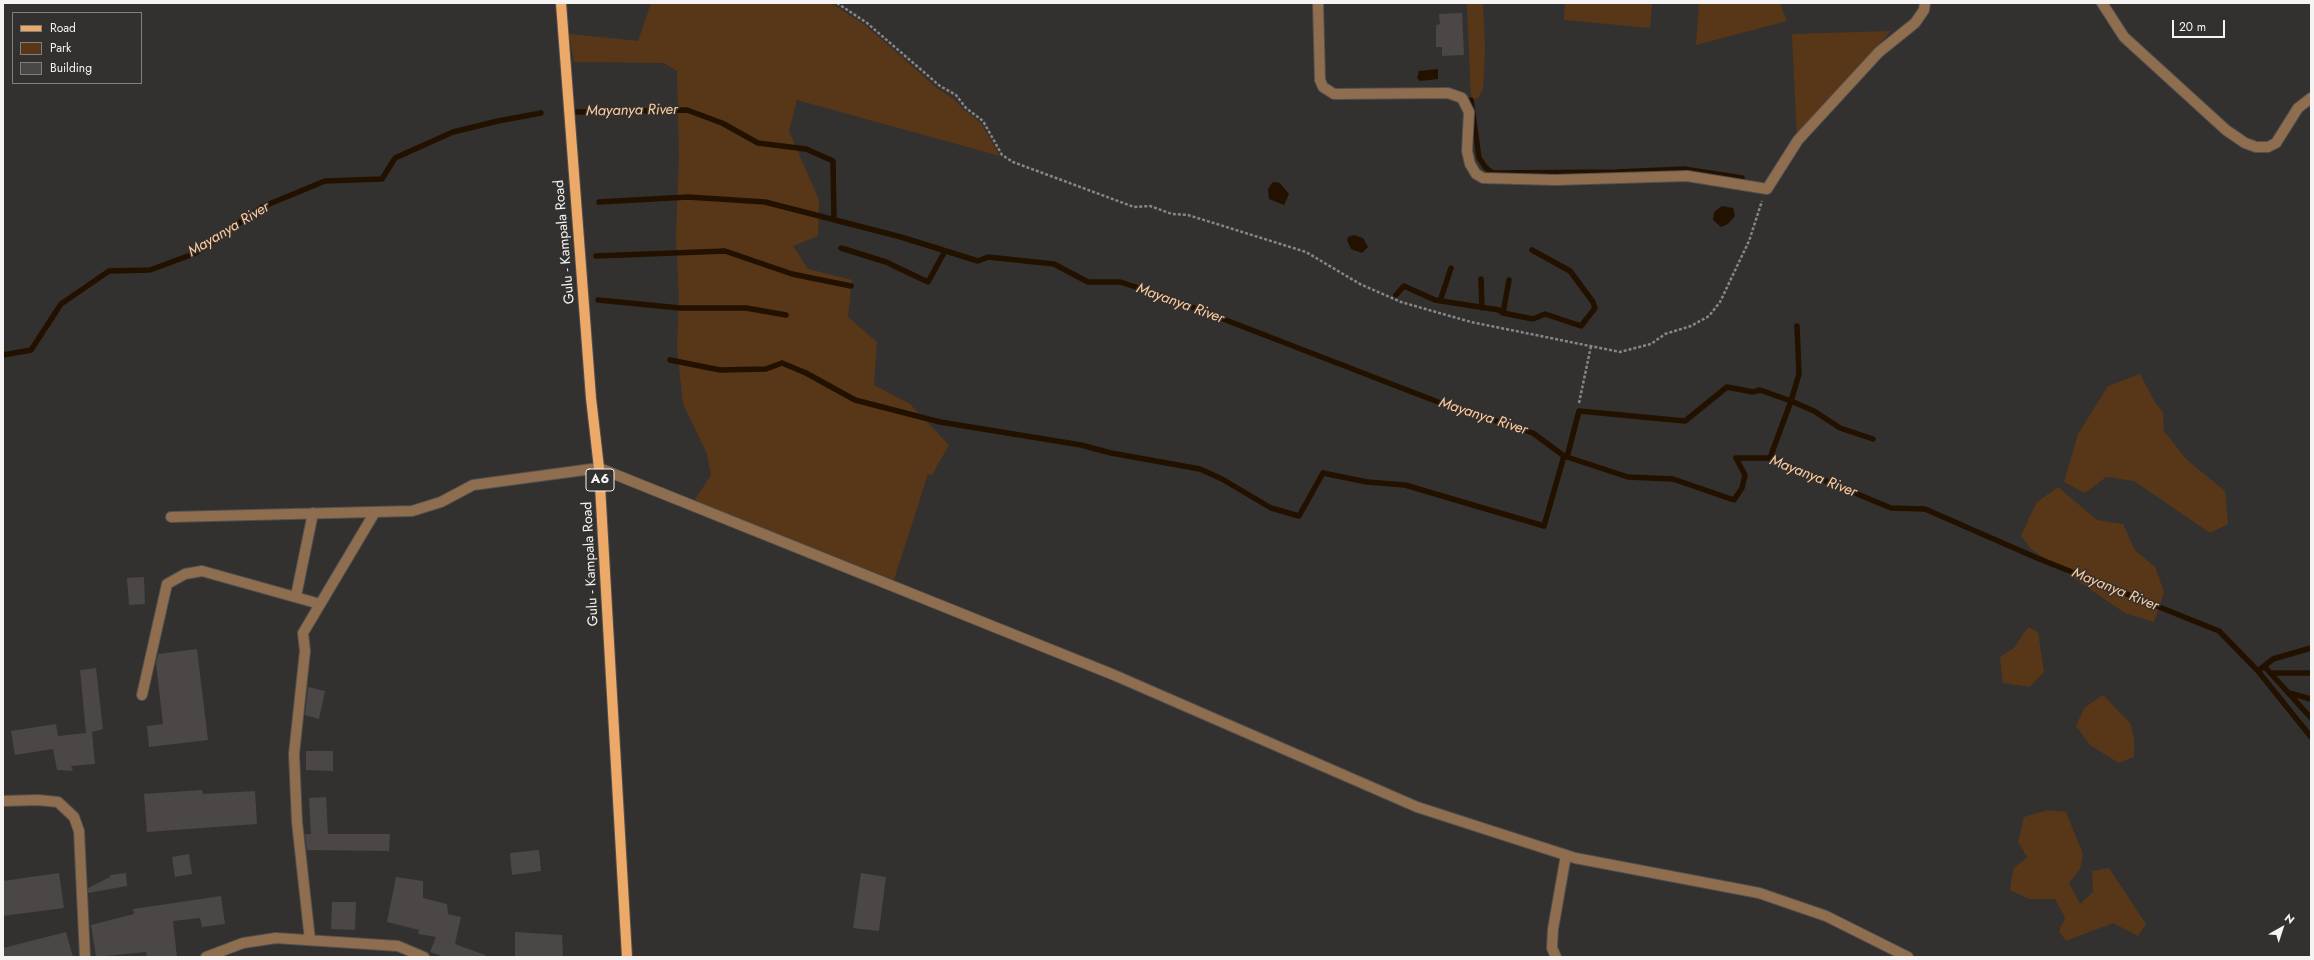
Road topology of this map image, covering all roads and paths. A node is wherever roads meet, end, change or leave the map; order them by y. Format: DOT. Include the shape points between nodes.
graph roads {
  1 [pos="561,3"];
  2 [pos="837,3"];
  3 [pos="1318,3"];
  4 [pos="1926,3"];
  5 [pos="2102,3"];
  6 [pos="2311,98"];
  7 [pos="1767,188"];
  8 [pos="1591,346"];
  9 [pos="1579,403"];
  10 [pos="599,468"];
  11 [pos="375,512"];
  12 [pos="313,514"];
  13 [pos="171,517"];
  14 [pos="296,596"];
  15 [pos="320,604"];
  16 [pos="142,695"];
  17 [pos="3,801"];
  18 [pos="1566,855"];
  19 [pos="310,940"];
  20 [pos="86,957"];
  21 [pos="206,957"];
  22 [pos="424,957"];
  23 [pos="627,957"];
  24 [pos="1556,957"];
  25 [pos="1908,957"];
  1 -- 10 [label="main road, Gulu - Kampala Road / A6"];
  2 -- 8 [label="path" via="867,23 940,86 956,95 966,108 983,121 1002,155 1013,162 1134,207 1150,206 1172,214 1188,215 1306,252 1360,284 1401,302 1471,322"];
  3 -- 7 [label="street" via="1320,80 1323,87 1334,94 1448,93 1462,98 1469,112 1467,150 1470,164 1476,174 1483,178 1555,180 1688,176"];
  4 -- 7 [label="street" via="1915,23 1878,52 1798,140"];
  5 -- 6 [label="street" via="2124,37 2226,130 2245,143 2256,147 2268,147 2276,143 2298,108"];
  7 -- 8 [label="path" via="1749,241 1720,302 1709,316 1691,326 1666,334 1652,344 1620,352"];
  8 -- 9 [label="path"];
  10 -- 11 [label="street" via="473,485 440,502 412,511"];
  10 -- 18 [label="street" via="1114,675 1417,807"];
  10 -- 23 [label="main road, Gulu - Kampala Road / A6"];
  11 -- 12 [label="street"];
  11 -- 15 [label="street"];
  12 -- 13 [label="street"];
  12 -- 14 [label="street"];
  14 -- 15 [label="street"];
  14 -- 16 [label="street" via="202,571 185,574 167,584"];
  15 -- 19 [label="street" via="303,633 305,651 294,754 297,822"];
  17 -- 20 [label="street" via="58,802 74,817 79,831"];
  18 -- 24 [label="street" via="1553,929 1552,948"];
  18 -- 25 [label="street" via="1759,893 1826,916"];
  19 -- 21 [label="street" via="263,940"];
  19 -- 22 [label="street" via="398,946"];
}
